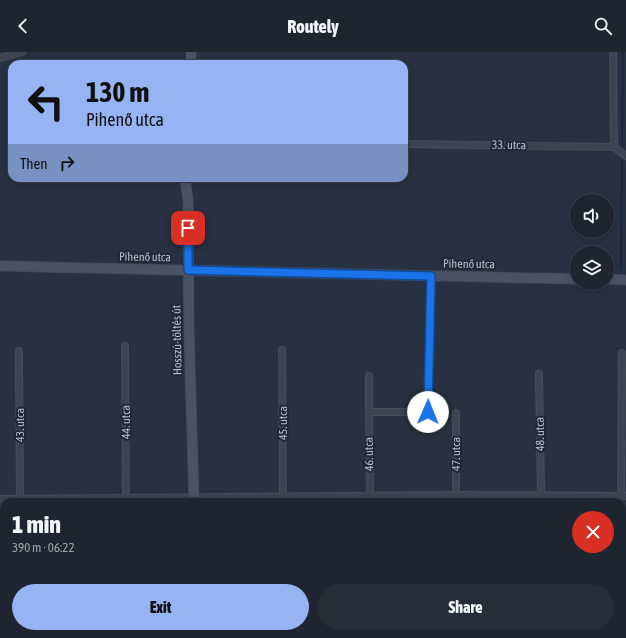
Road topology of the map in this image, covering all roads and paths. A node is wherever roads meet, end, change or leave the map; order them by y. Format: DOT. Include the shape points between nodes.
graph roads {
  1 [pos="22,52"];
  2 [pos="613,52"];
  3 [pos="0,58"];
  4 [pos="408,144"];
  5 [pos="614,147"];
  6 [pos="626,156"];
  7 [pos="186,182"];
  8 [pos="0,266"];
  9 [pos="188,270"];
  10 [pos="431,276"];
  11 [pos="570,279"];
  12 [pos="614,279"];
  13 [pos="626,280"];
  14 [pos="125,346"];
  15 [pos="282,350"];
  16 [pos="19,351"];
  17 [pos="622,353"];
  18 [pos="539,374"];
  19 [pos="370,376"];
  20 [pos="369,412"];
  21 [pos="456,413"];
  22 [pos="370,495"];
  23 [pos="456,495"];
  24 [pos="541,495"];
  25 [pos="624,495"];
  26 [pos="283,496"];
  27 [pos="20,498"];
  28 [pos="126,498"];
  29 [pos="194,498"];
  30 [pos="262,498"];
  31 [pos="312,498"];
  32 [pos="337,498"];
  33 [pos="402,498"];
  34 [pos="423,498"];
  35 [pos="486,498"];
  36 [pos="507,498"];
  37 [pos="571,498"];
  38 [pos="592,498"];
  1 -- 3 [label="street"];
  2 -- 5 [label="street"];
  4 -- 5 [label="street, 33. utca"];
  5 -- 6 [label="street"];
  7 -- 9 [label="street, Hosszú-töltés út"];
  8 -- 9 [label="street, Pihenő utca"];
  9 -- 10 [label="street, Pihenő utca"];
  9 -- 29 [label="street, Hosszú-töltés út"];
  10 -- 11 [label="street, Pihenő utca"];
  10 -- 20 [label="street" via="428,412"];
  12 -- 13 [label="street"];
  14 -- 28 [label="street, 44. utca"];
  15 -- 26 [label="street, 45. utca"];
  16 -- 27 [label="street, 43. utca"];
  17 -- 25 [label="street"];
  18 -- 24 [label="street, 48. utca"];
  19 -- 20 [label="street, 46. utca"];
  20 -- 22 [label="street, 46. utca"];
  21 -- 23 [label="street, 47. utca"];
  22 -- 32 [label="street"];
  22 -- 33 [label="street"];
  23 -- 34 [label="street"];
  23 -- 35 [label="street"];
  24 -- 36 [label="street"];
  24 -- 37 [label="street"];
  25 -- 38 [label="street"];
  26 -- 30 [label="street"];
  26 -- 31 [label="street"];
}
